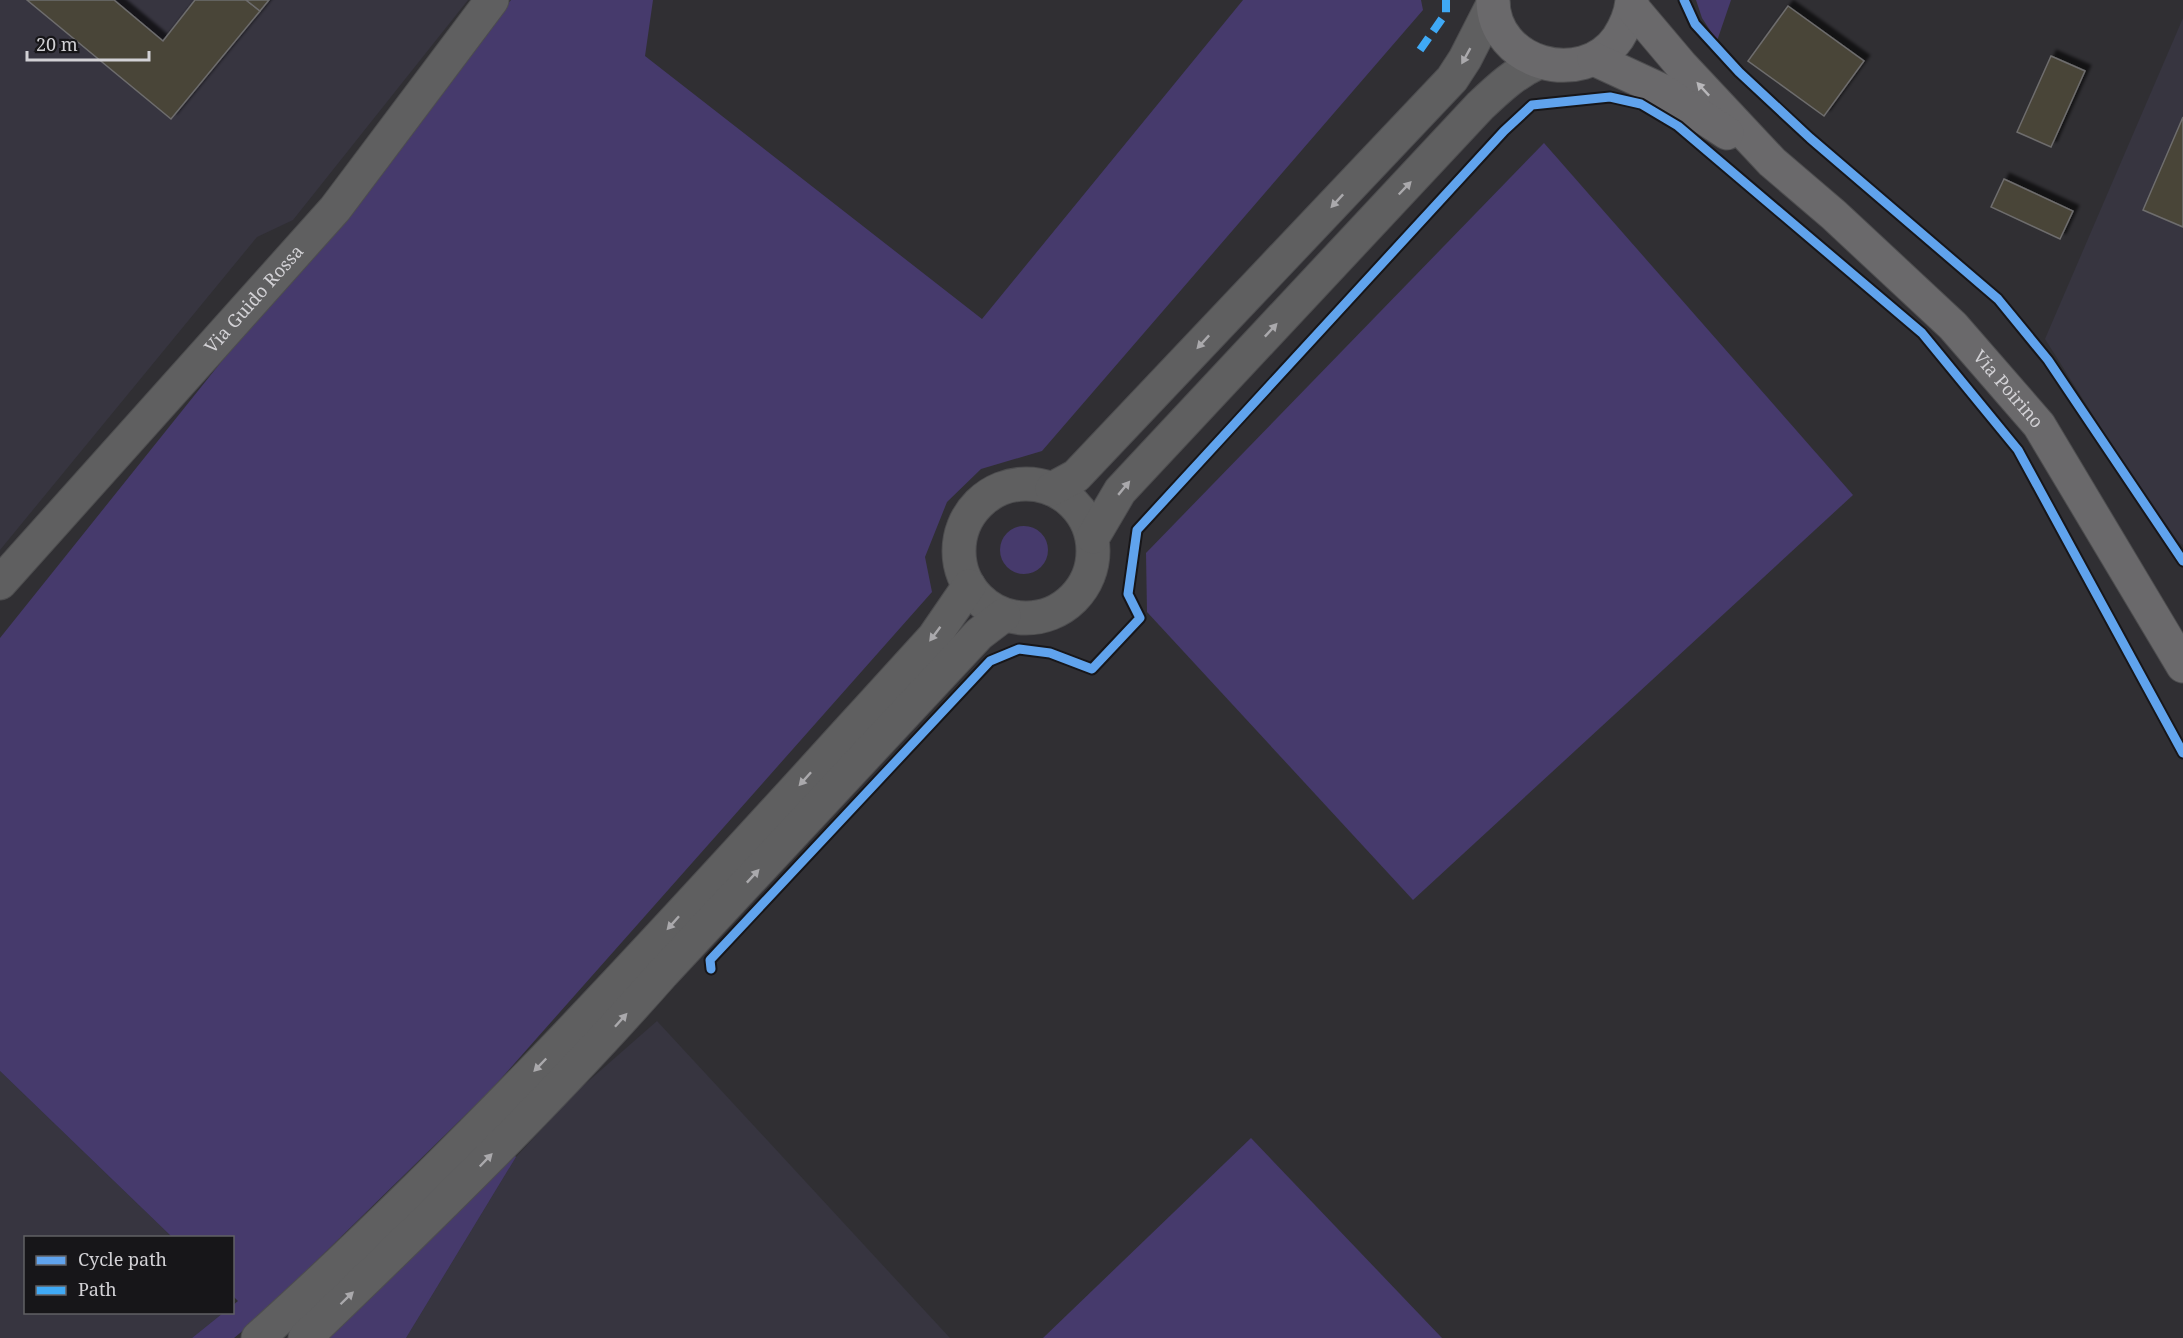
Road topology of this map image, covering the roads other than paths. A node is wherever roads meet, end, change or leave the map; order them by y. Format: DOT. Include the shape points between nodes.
graph roads {
  1 [pos="492,0"];
  2 [pos="1493,2"];
  3 [pos="1632,4"];
  4 [pos="1594,59"];
  5 [pos="1539,62"];
  6 [pos="1772,162"];
  7 [pos="1052,489"];
  8 [pos="1093,537"];
  9 [pos="0,583"];
  10 [pos="969,586"];
  11 [pos="1004,615"];
  12 [pos="2183,666"];
  13 [pos="258,1338"];
  14 [pos="305,1338"];
  1 -- 9 [label="street, Via Guido Rossa" via="334,209"];
  2 -- 5 [label="main road" via="1497,23 1507,40"];
  2 -- 7 [label="street, one-way" via="1452,79 1076,476"];
  3 -- 4 [label="main road" via="1624,28 1612,46"];
  6 -- 3 [label="main road, Via Poirino, one-way" via="1681,65"];
  4 -- 5 [label="main road" via="1576,66"];
  4 -- 6 [label="main road, Via Poirino" via="1661,90"];
  8 -- 5 [label="street, one-way" via="1120,491 1480,106 1519,71"];
  6 -- 12 [label="main road, Via Poirino" via="1953,326 2039,425"];
  7 -- 8 [label="street" via="1070,500"];
  7 -- 10 [label="street" via="1032,484 1010,486 975,507 964,525 959,546 961,567"];
  8 -- 11 [label="street" via="1088,579 1076,597 1042,617"];
  10 -- 11 [label="street" via="984,604"];
  10 -- 13 [label="street, one-way" via="934,637 558,1046 402,1205"];
  14 -- 11 [label="street, one-way" via="413,1235 602,1040 980,634"];
}
